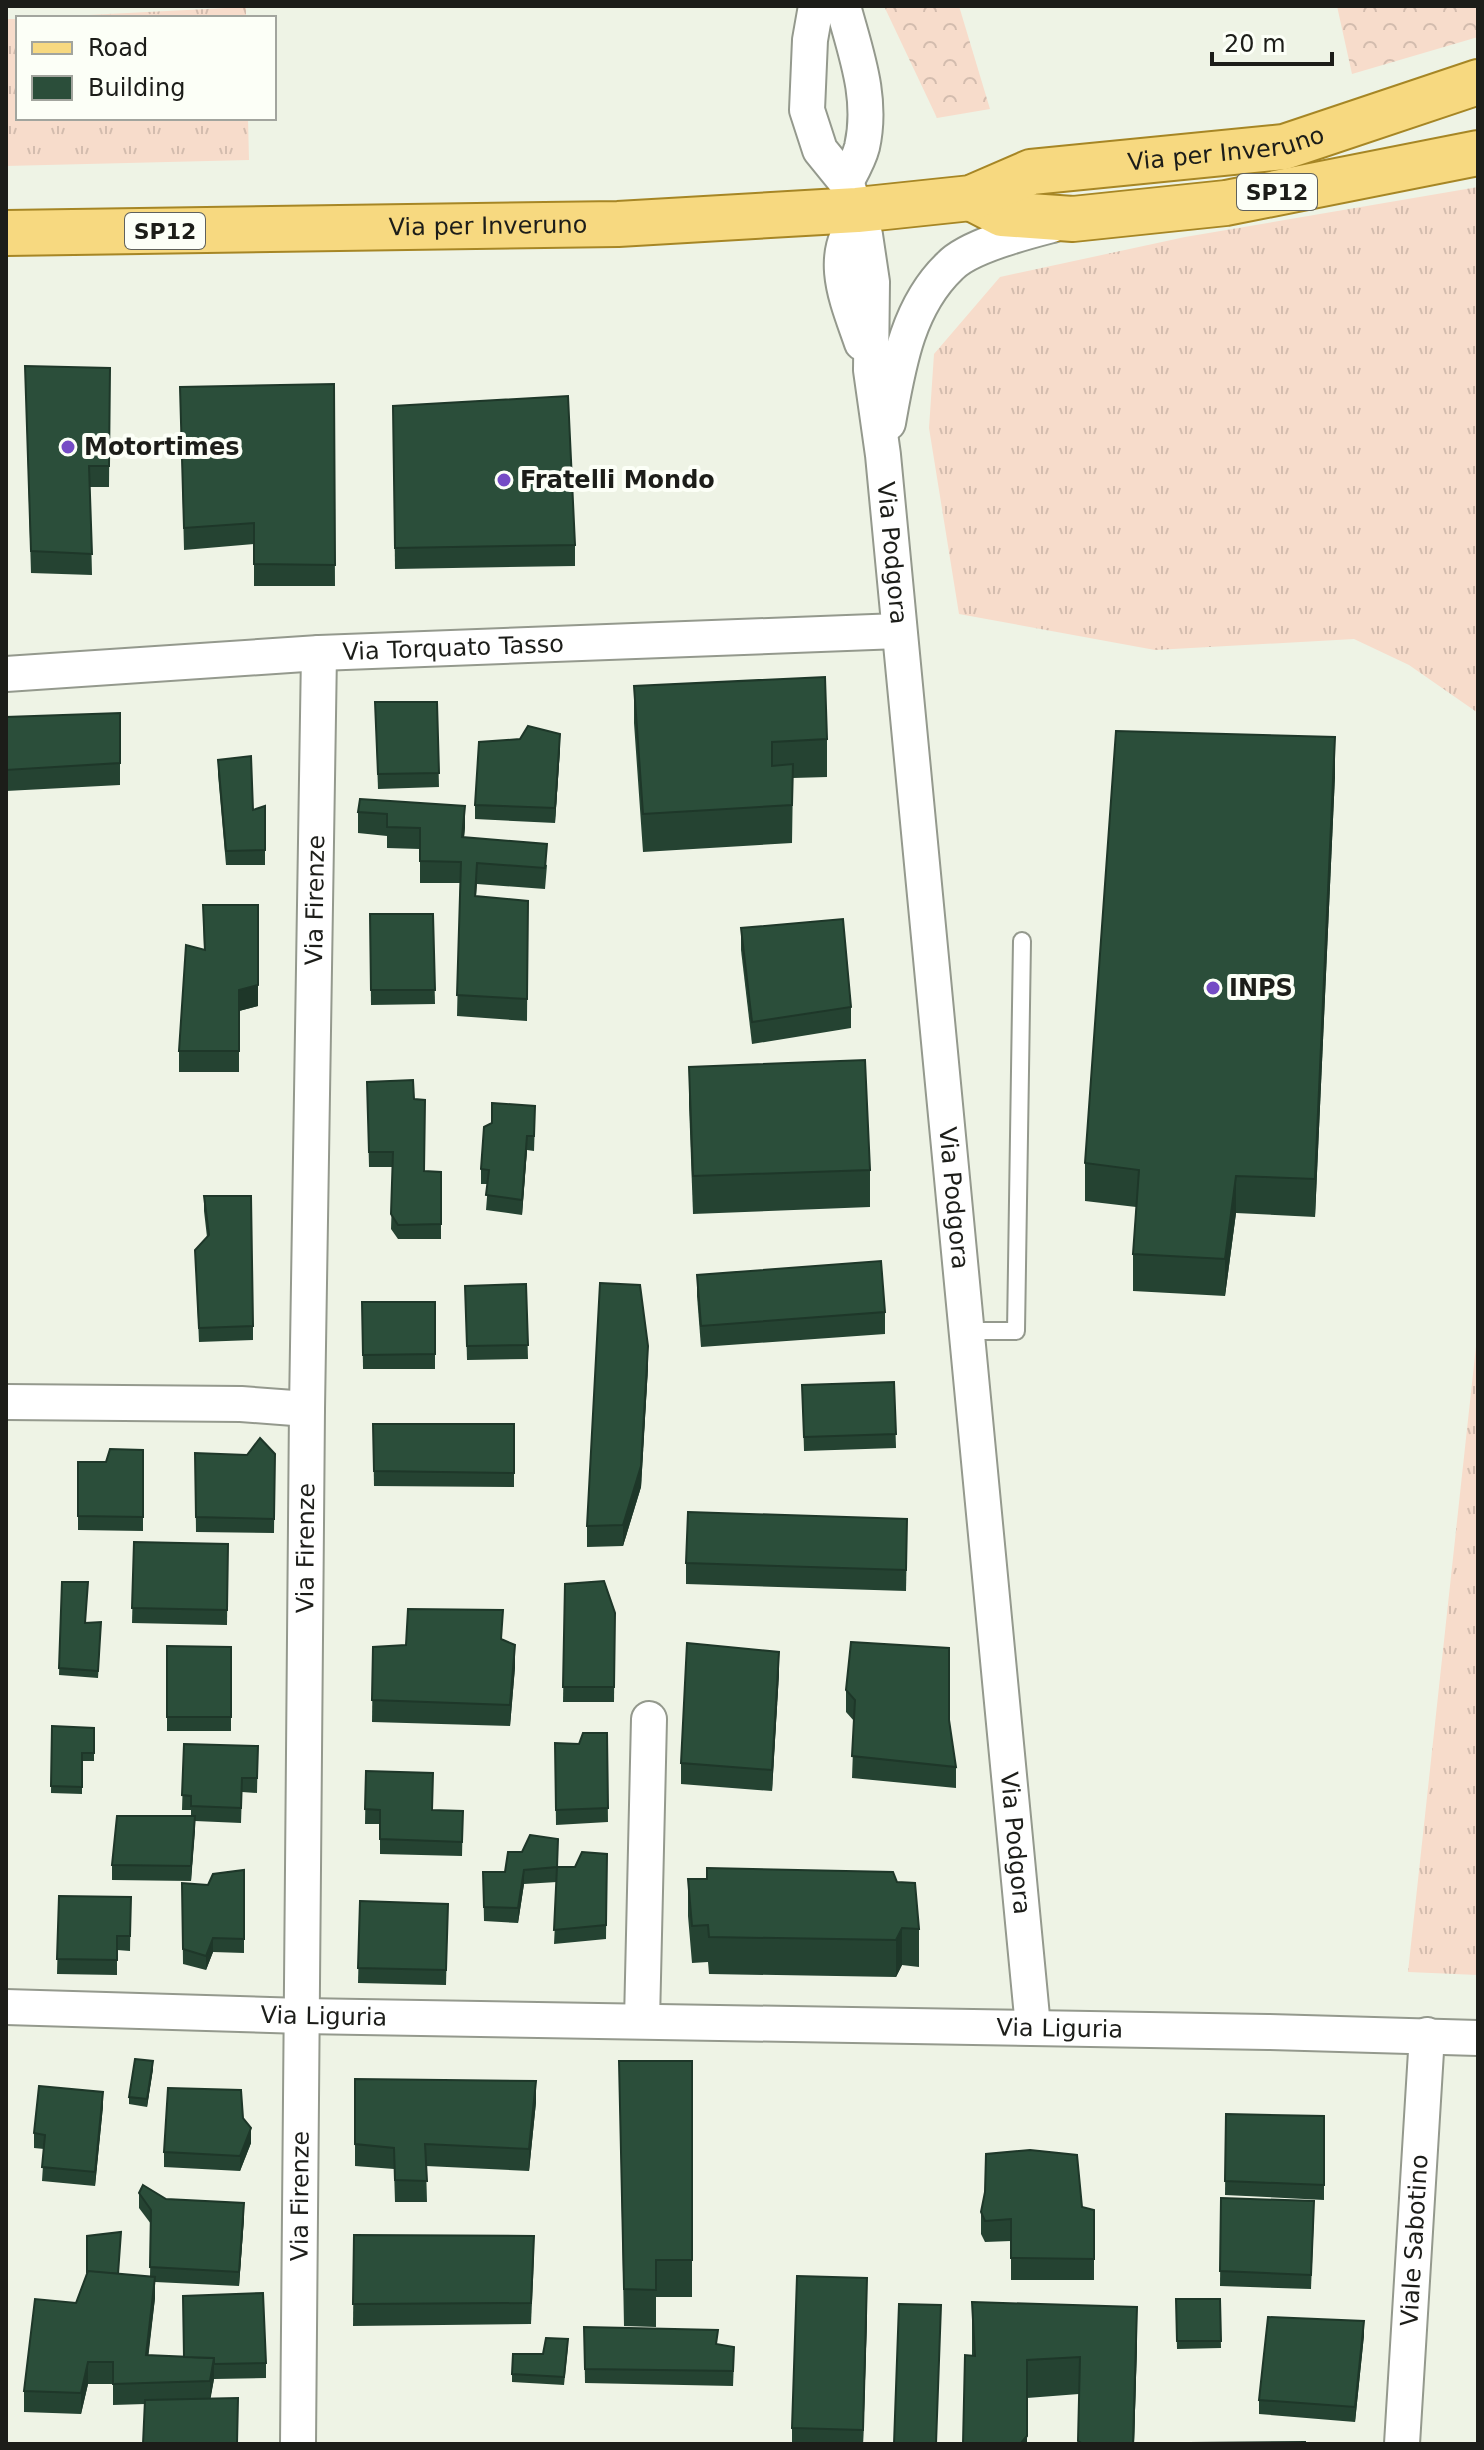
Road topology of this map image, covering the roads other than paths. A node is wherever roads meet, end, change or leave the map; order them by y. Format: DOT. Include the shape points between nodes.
graph roads {
  1 [pos="816,6"];
  2 [pos="843,6"];
  3 [pos="1478,82"];
  4 [pos="1478,153"];
  5 [pos="971,198"];
  6 [pos="854,203"];
  7 [pos="1073,219"];
  8 [pos="6,233"];
  9 [pos="883,455"];
  10 [pos="899,631"];
  11 [pos="319,653"];
  12 [pos="6,674"];
  13 [pos="1022,941"];
  14 [pos="965,1331"];
  15 [pos="6,1402"];
  16 [pos="307,1409"];
  17 [pos="649,1719"];
  18 [pos="6,2007"];
  19 [pos="302,2016"];
  20 [pos="642,2021"];
  21 [pos="1033,2027"];
  22 [pos="1427,2035"];
  23 [pos="1478,2038"];
  24 [pos="298,2444"];
  25 [pos="1402,2444"];
  1 -- 6 [label="street, Via Podgora" via="807,110 820,150"];
  2 -- 6 [label="street" via="867,110"];
  3 -- 5 [label="main road, Via per Inveruno / SP12" via="1284,147 1031,172"];
  4 -- 7 [label="main road, SP12" via="1226,203"];
  5 -- 6 [label="main road, Via per Inveruno / SP12"];
  5 -- 7 [label="main road, SP12" via="1002,214"];
  6 -- 8 [label="main road, Via per Inveruno / SP12" via="618,224"];
  6 -- 9 [label="street, Via Podgora" via="872,282 871,370"];
  7 -- 9 [label="street" via="1004,238 951,264 919,304 897,370"];
  9 -- 10 [label="street, Via Podgora"];
  10 -- 11 [label="street, Via Torquato Tasso"];
  10 -- 14 [label="street, Via Podgora"];
  11 -- 12 [label="street, Via Torquato Tasso"];
  11 -- 16 [label="street, Via Firenze"];
  13 -- 14 [label="lane" via="1016,1331"];
  14 -- 21 [label="street, Via Podgora"];
  15 -- 16 [label="street"];
  16 -- 19 [label="street, Via Firenze"];
  17 -- 20 [label="street"];
  18 -- 19 [label="street, Via Liguria"];
  19 -- 20 [label="street, Via Liguria"];
  19 -- 24 [label="street, Via Firenze"];
  20 -- 21 [label="street, Via Liguria"];
  21 -- 22 [label="street, Via Liguria"];
  22 -- 23 [label="street, Via Liguria"];
  22 -- 25 [label="street, Viale Sabotino"];
}
